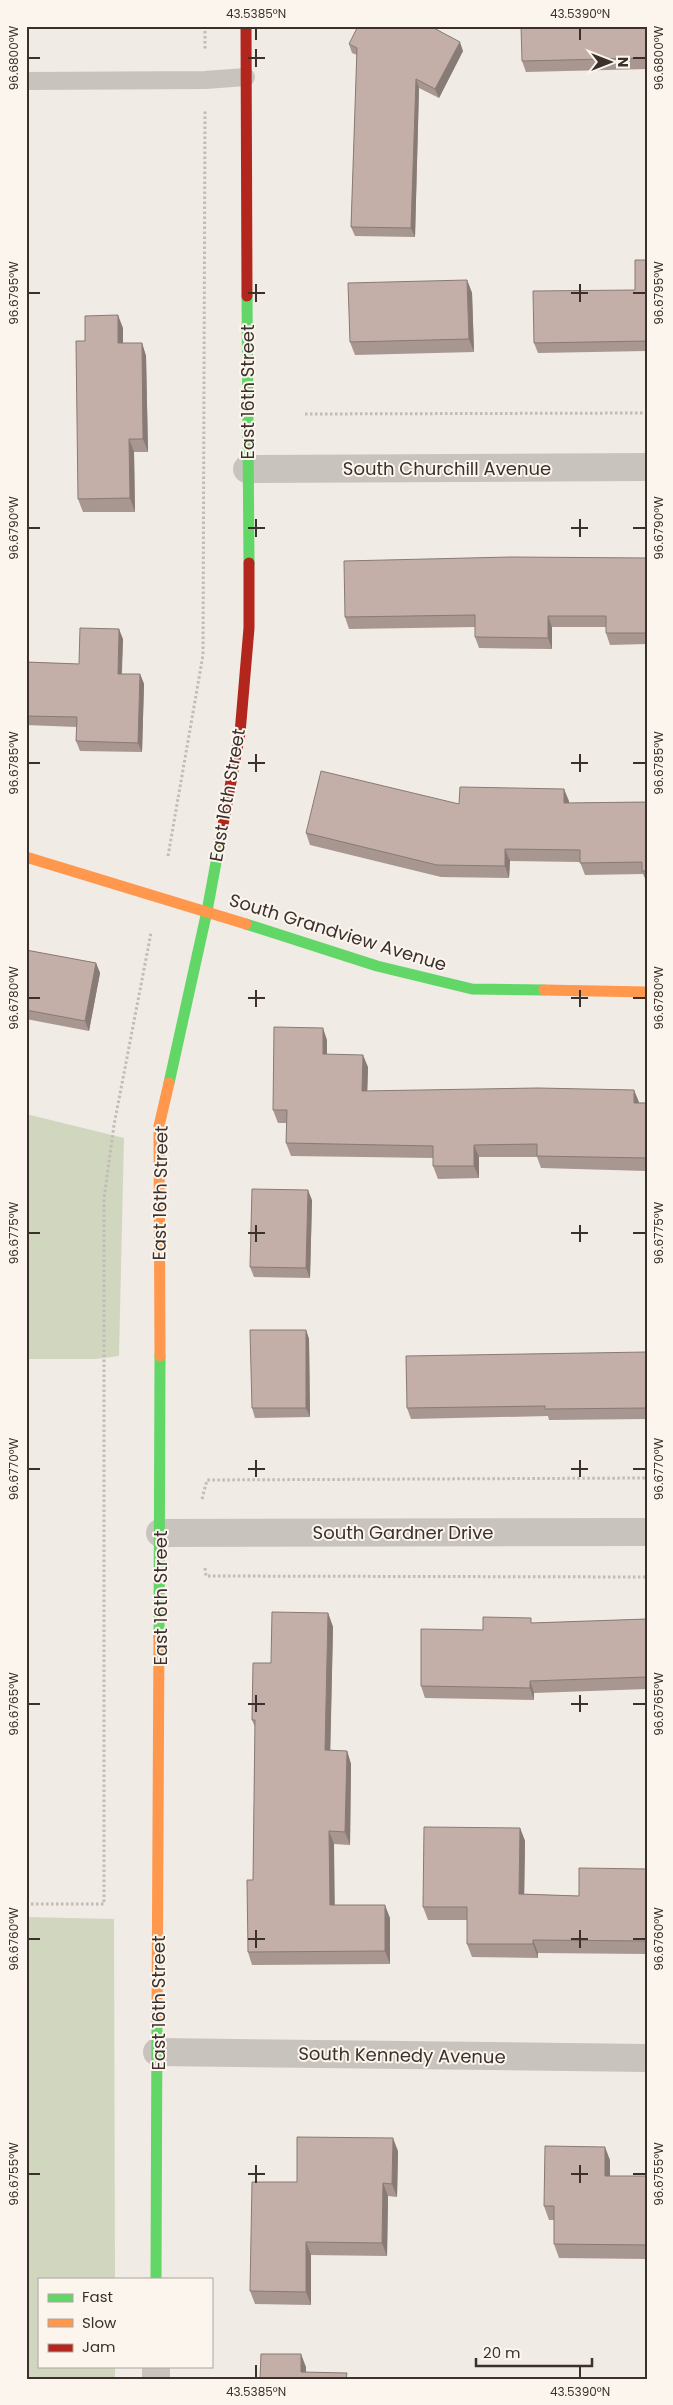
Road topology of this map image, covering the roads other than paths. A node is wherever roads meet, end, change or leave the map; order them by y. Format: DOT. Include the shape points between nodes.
graph roads {
  1 [pos="246,26"];
  2 [pos="246,77"];
  3 [pos="26,81"];
  4 [pos="647,467"];
  5 [pos="247,469"];
  6 [pos="26,857"];
  7 [pos="207,911"];
  8 [pos="647,992"];
  9 [pos="160,1532"];
  10 [pos="647,1532"];
  11 [pos="158,2052"];
  12 [pos="647,2058"];
  13 [pos="156,2278"];
  1 -- 2 [label="street, East 16th Street"];
  2 -- 3 [label="lane"];
  2 -- 5 [label="street, East 16th Street"];
  4 -- 5 [label="street, South Churchill Avenue"];
  5 -- 7 [label="street, East 16th Street" via="249,628 240,724"];
  6 -- 7 [label="street, South Grandview Avenue"];
  7 -- 8 [label="street, South Grandview Avenue" via="377,966 472,989"];
  7 -- 9 [label="street, East 16th Street" via="159,1126"];
  9 -- 10 [label="street, South Gardner Drive"];
  9 -- 11 [label="street, East 16th Street"];
  11 -- 12 [label="street, South Kennedy Avenue"];
  11 -- 13 [label="street, East 16th Street"];
}
